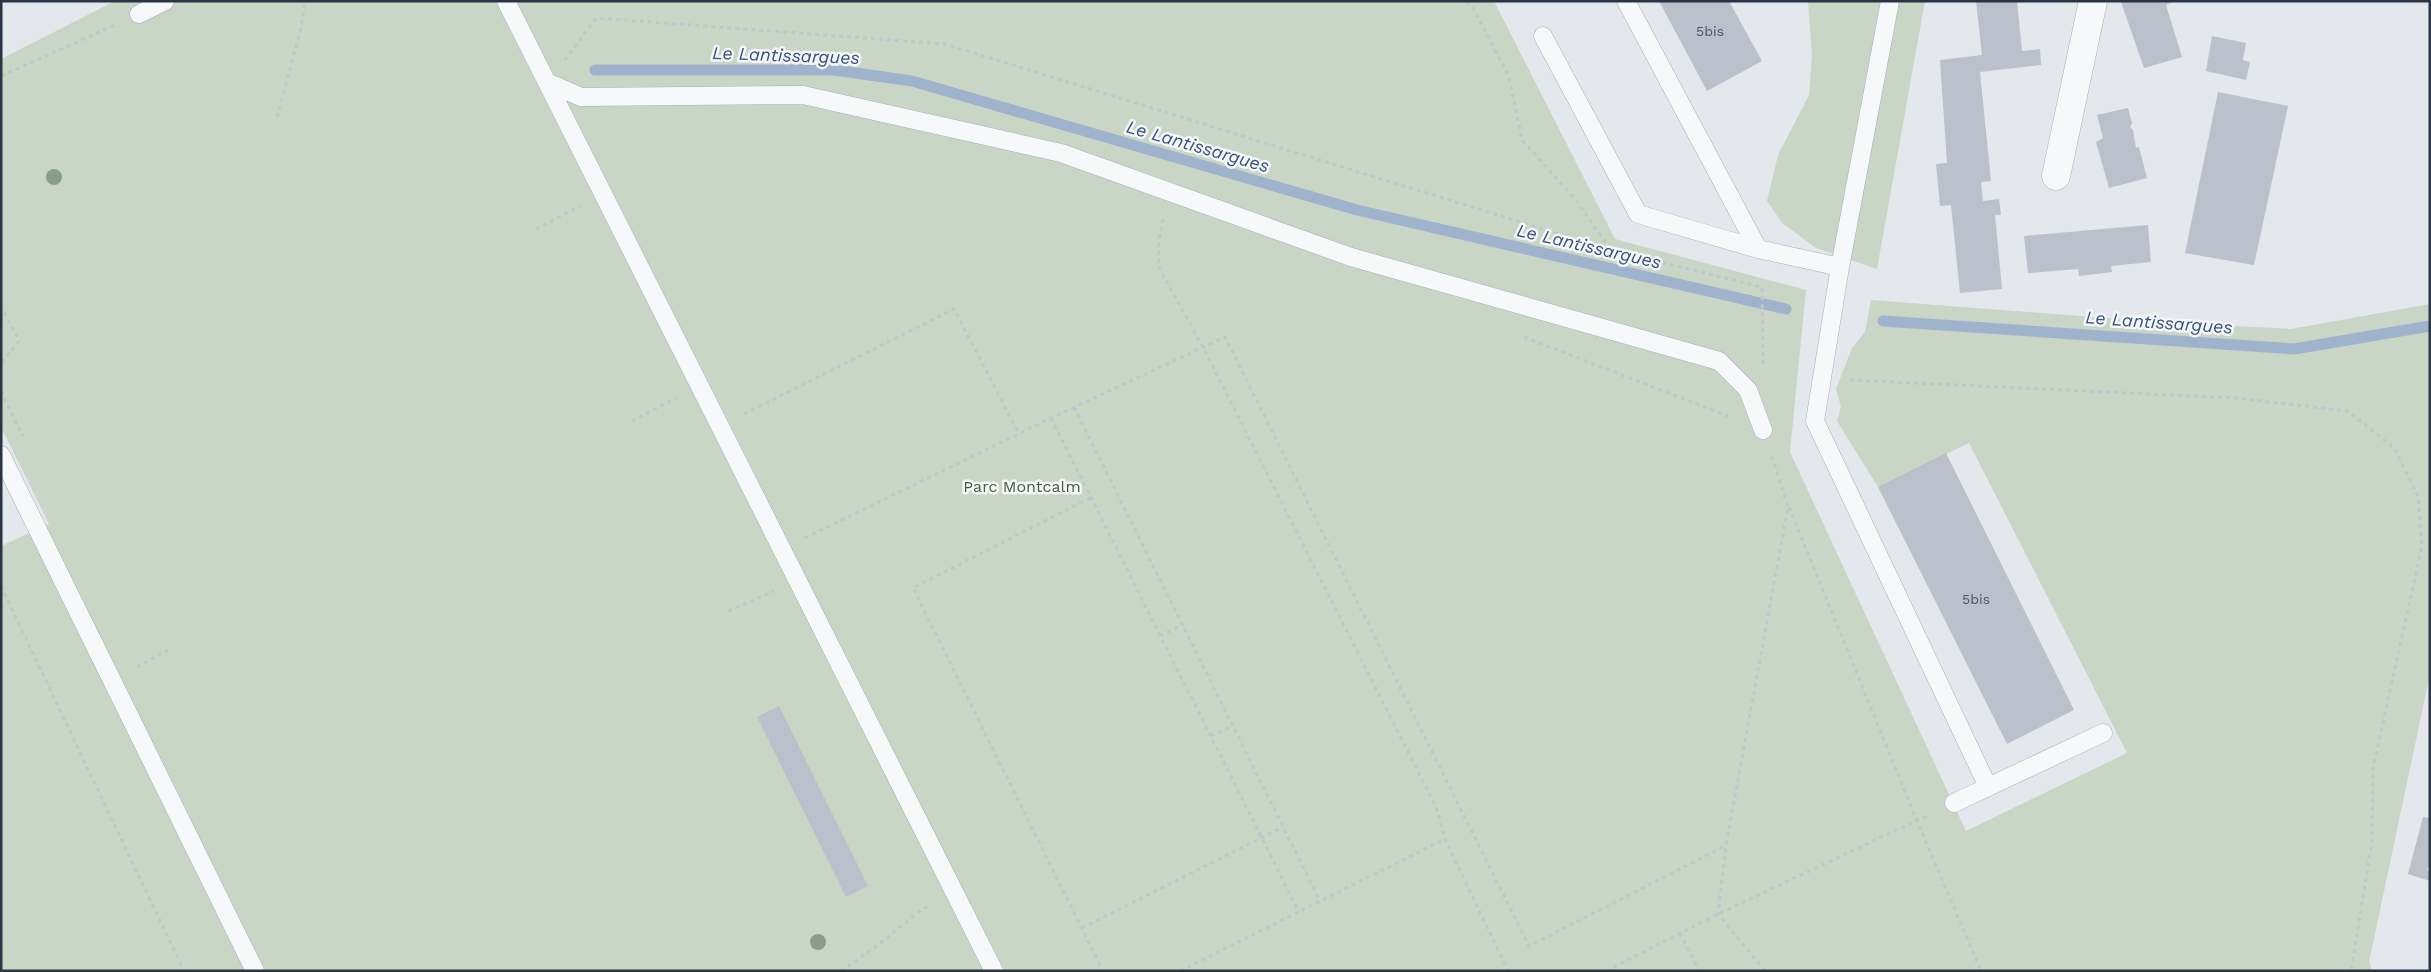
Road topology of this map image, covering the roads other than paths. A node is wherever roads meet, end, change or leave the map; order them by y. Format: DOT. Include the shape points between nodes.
graph roads {
  1 [pos="165,1"];
  2 [pos="506,1"];
  3 [pos="1626,1"];
  4 [pos="1890,1"];
  5 [pos="2093,1"];
  6 [pos="138,14"];
  7 [pos="1542,36"];
  8 [pos="549,83"];
  9 [pos="2056,176"];
  10 [pos="1758,248"];
  11 [pos="1840,267"];
  12 [pos="1763,430"];
  13 [pos="1,455"];
  14 [pos="2103,733"];
  15 [pos="1988,787"];
  16 [pos="1954,803"];
  17 [pos="255,971"];
  18 [pos="994,971"];
  1 -- 6 [label="lane"];
  2 -- 8 [label="lane"];
  3 -- 10 [label="lane"];
  4 -- 11 [label="lane"];
  5 -- 9 [label="street"];
  7 -- 10 [label="lane" via="1638,214"];
  8 -- 12 [label="lane" via="582,97 803,95 1061,153 1351,256 1719,361 1748,390"];
  8 -- 18 [label="lane"];
  10 -- 11 [label="lane"];
  11 -- 15 [label="lane" via="1815,421"];
  13 -- 17 [label="lane"];
  14 -- 15 [label="lane"];
  15 -- 16 [label="lane"];
}
